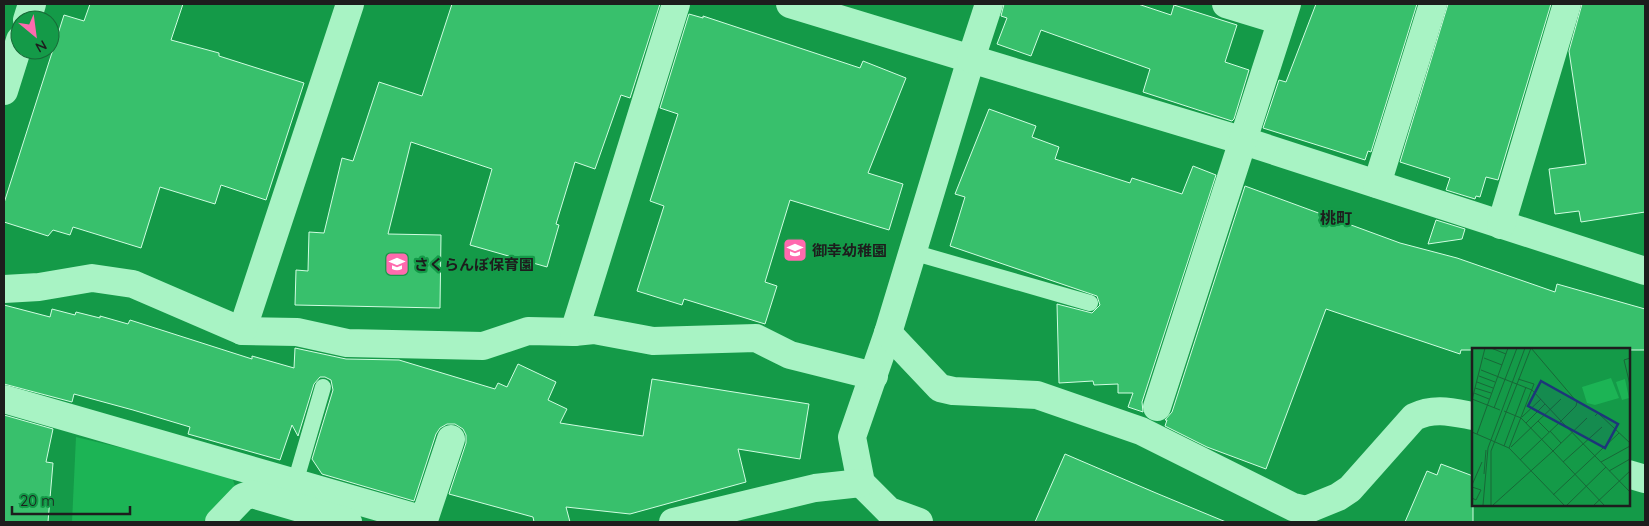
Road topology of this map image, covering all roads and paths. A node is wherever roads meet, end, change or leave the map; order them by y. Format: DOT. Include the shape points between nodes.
graph roads {
  1 [pos="350,4"];
  2 [pos="676,4"];
  3 [pos="790,4"];
  4 [pos="989,4"];
  5 [pos="1226,4"];
  6 [pos="1433,4"];
  7 [pos="1566,4"];
  8 [pos="1284,12"];
  9 [pos="971,59"];
  10 [pos="14,60"];
  11 [pos="4,91"];
  12 [pos="1244,141"];
  13 [pos="1377,184"];
  14 [pos="1501,225"];
  15 [pos="912,252"];
  16 [pos="1645,271"];
  17 [pos="4,289"];
  18 [pos="1090,303"];
  19 [pos="242,330"];
  20 [pos="574,332"];
  21 [pos="888,333"];
  22 [pos="874,376"];
  23 [pos="323,387"];
  24 [pos="4,399"];
  25 [pos="1157,407"];
  26 [pos="1472,416"];
  27 [pos="450,439"];
  28 [pos="1629,474"];
  29 [pos="1645,479"];
  30 [pos="295,483"];
  31 [pos="861,484"];
  32 [pos="218,522"];
  33 [pos="348,522"];
  34 [pos="673,522"];
  35 [pos="919,522"];
  1 -- 19 [label="street"];
  2 -- 20 [label="street"];
  3 -- 9 [label="street"];
  4 -- 9 [label="street"];
  5 -- 8 [label="street"];
  6 -- 13 [label="street"];
  7 -- 14 [label="street"];
  8 -- 12 [label="street"];
  9 -- 12 [label="street"];
  9 -- 15 [label="street"];
  10 -- 11 [label="street"];
  12 -- 13 [label="street"];
  12 -- 25 [label="street"];
  13 -- 14 [label="street"];
  14 -- 16 [label="street"];
  15 -- 18 [label="lane"];
  15 -- 21 [label="street"];
  17 -- 19 [label="street" via="92,278 133,284"];
  19 -- 20 [label="street" via="297,332 347,343 483,346 528,331"];
  20 -- 22 [label="street" via="594,330 653,341 756,338 790,355"];
  21 -- 22 [label="street"];
  21 -- 26 [label="street" via="940,388 1037,395 1141,431 1293,507 1306,510 1350,489 1414,417 1439,410"];
  22 -- 31 [label="street" via="852,438"];
  23 -- 30 [label="lane"];
  24 -- 30 [label="street"];
  27 -- 30 [label="street" via="424,520"];
  28 -- 29 [label="street"];
  31 -- 34 [label="street" via="815,488"];
  31 -- 35 [label="street" via="890,511"];
  32 -- 33 [label="street" via="243,497 252,494"];
}
